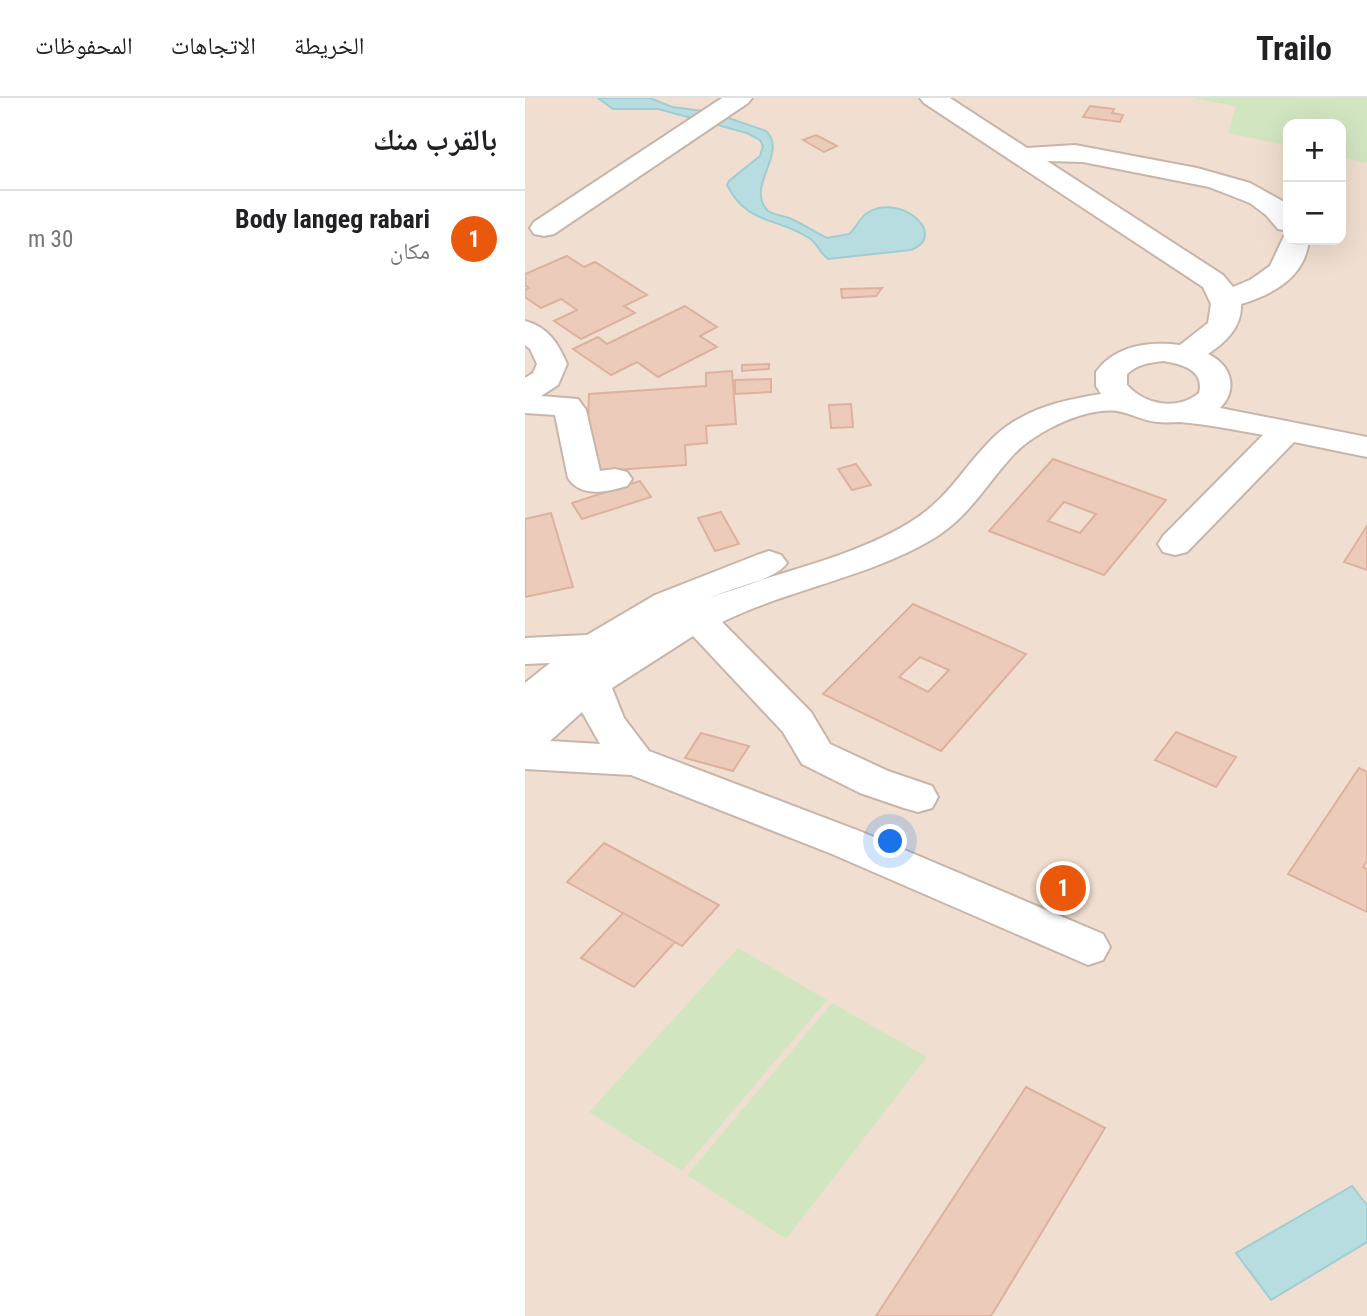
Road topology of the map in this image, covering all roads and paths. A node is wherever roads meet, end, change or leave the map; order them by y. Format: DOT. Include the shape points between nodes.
graph roads {
  1 [pos="933,98"];
  2 [pos="735,101"];
  3 [pos="1023,156"];
  4 [pos="1283,217"];
  5 [pos="544,228"];
  6 [pos="1294,245"];
  7 [pos="1226,299"];
  8 [pos="525,330"];
  9 [pos="1185,355"];
  10 [pos="1216,380"];
  11 [pos="1118,389"];
  12 [pos="530,400"];
  13 [pos="1181,413"];
  14 [pos="1274,429"];
  15 [pos="1367,447"];
  16 [pos="615,479"];
  17 [pos="913,525"];
  18 [pos="1175,544"];
  19 [pos="697,618"];
  20 [pos="525,651"];
  21 [pos="601,663"];
  22 [pos="527,731"];
  23 [pos="635,761"];
  24 [pos="918,797"];
  25 [pos="1088,947"];
  1 -- 3 [label="street"];
  2 -- 5 [label="street"];
  3 -- 4 [label="street" via="1079,153 1211,180 1262,198"];
  3 -- 7 [label="street" via="1213,281"];
  6 -- 7 [label="street" via="1291,261 1273,279"];
  7 -- 9 [label="street" via="1226,318 1220,328"];
  8 -- 12 [label="street" via="543,344 552,364"];
  9 -- 10 [label="street" via="1210,370"];
  9 -- 11 [label="street" via="1161,351 1119,362"];
  10 -- 13 [label="street" via="1210,401"];
  10 -- 14 [label="street" via="1230,399"];
  11 -- 13 [label="street" via="1142,410"];
  11 -- 17 [label="street" via="1020,431 996,453 970,491"];
  12 -- 16 [label="street" via="567,407 585,478 595,482"];
  13 -- 14 [label="street"];
  14 -- 15 [label="street"];
  14 -- 18 [label="street"];
  17 -- 19 [label="street" via="894,548 759,592"];
  17 -- 21 [label="street" via="770,562 684,593 644,614"];
  19 -- 21 [label="street"];
  19 -- 24 [label="street" via="797,722 816,754"];
  20 -- 21 [label="street"];
  21 -- 22 [label="street"];
  21 -- 23 [label="street" via="598,710 613,737"];
  22 -- 23 [label="street"];
  23 -- 25 [label="street" via="847,843"];
}
